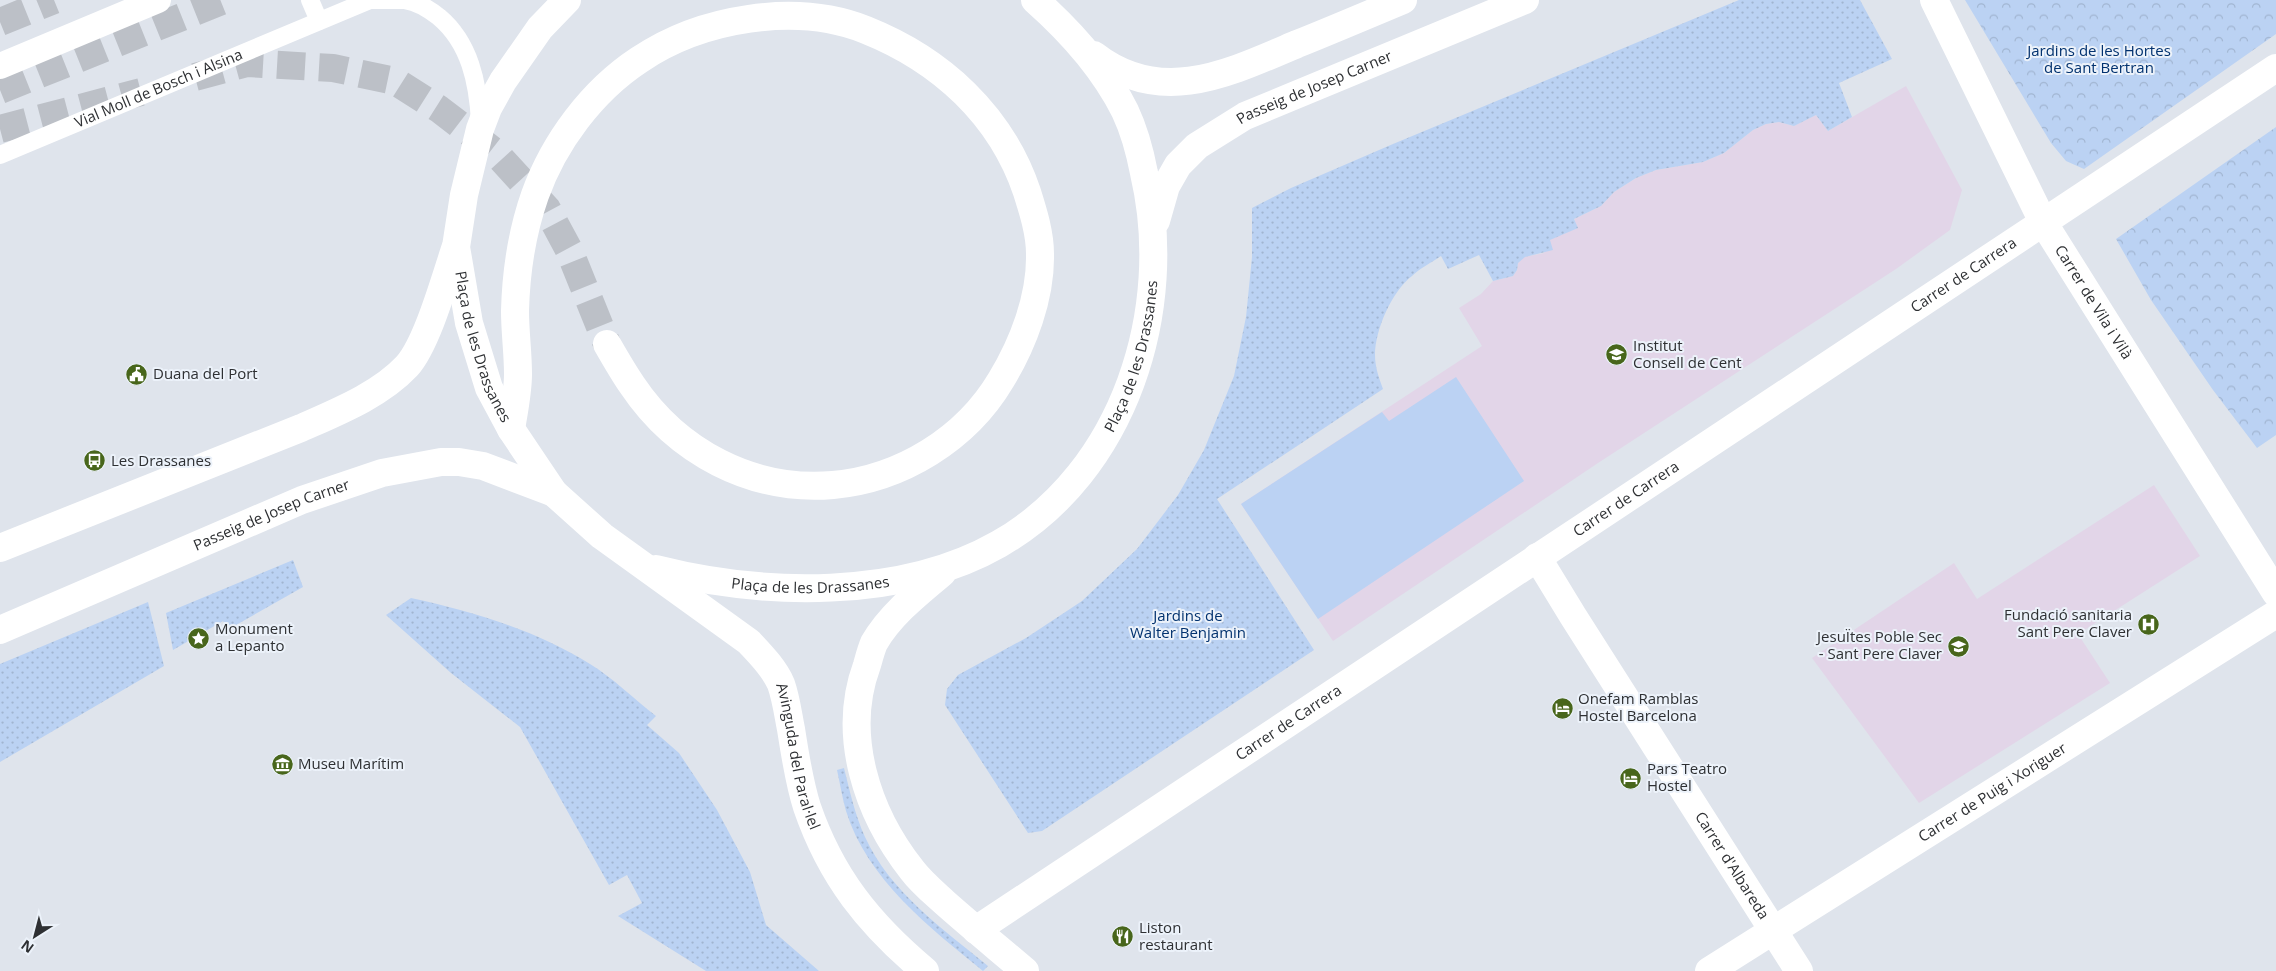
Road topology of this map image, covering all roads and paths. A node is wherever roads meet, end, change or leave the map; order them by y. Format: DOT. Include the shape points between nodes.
graph roads {
  1 [pos="158,0"];
  2 [pos="310,0"];
  3 [pos="370,0"];
  4 [pos="567,0"];
  5 [pos="1035,0"];
  6 [pos="1402,0"];
  7 [pos="1525,0"];
  8 [pos="1934,0"];
  9 [pos="319,21"];
  10 [pos="1075,40"];
  11 [pos="0,66"];
  12 [pos="2276,68"];
  13 [pos="480,128"];
  14 [pos="0,155"];
  15 [pos="2043,222"];
  16 [pos="1154,230"];
  17 [pos="456,247"];
  18 [pos="607,344"];
  19 [pos="511,429"];
  20 [pos="554,493"];
  21 [pos="0,548"];
  22 [pos="1537,557"];
  23 [pos="643,566"];
  24 [pos="947,569"];
  25 [pos="2276,593"];
  26 [pos="2276,614"];
  27 [pos="0,630"];
  28 [pos="976,930"];
  29 [pos="1773,930"];
  30 [pos="925,971"];
  31 [pos="1025,971"];
  32 [pos="1709,971"];
  33 [pos="1799,971"];
  1 -- 11 [label="street"];
  2 -- 9 [label="lane"];
  3 -- 9 [label="lane, Vial Moll de Bosch i Alsina"];
  3 -- 13 [label="lane" via="406,0 429,8 450,26 465,51 475,79"];
  4 -- 13 [label="main road, Plaça de les Drassanes" via="540,28 503,81"];
  5 -- 10 [label="main road, Plaça de les Drassanes"];
  6 -- 10 [label="main road" via="1212,78 1160,82 1136,78 1100,60"];
  7 -- 16 [label="main road, Passeig de Josep Carner" via="1270,104 1197,146 1178,165 1166,186"];
  8 -- 15 [label="main road, Carrer de Vila i Vilà"];
  9 -- 14 [label="lane, Vial Moll de Bosch i Alsina"];
  10 -- 16 [label="main road, Plaça de les Drassanes" via="1108,81 1126,113 1140,152"];
  12 -- 15 [label="main road, Carrer de Carrera"];
  13 -- 17 [label="main road, Plaça de les Drassanes"];
  15 -- 22 [label="main road, Carrer de Carrera"];
  15 -- 25 [label="main road, Carrer de Vila i Vilà"];
  16 -- 24 [label="main road, Plaça de les Drassanes" via="1146,332 1133,378 1115,420 1092,457 1064,492 1036,519 999,544"];
  17 -- 19 [label="main road, Plaça de les Drassanes" via="469,322 489,388"];
  17 -- 21 [label="main road" via="423,339 408,365 390,382 336,413"];
  18 -- 19 [label="main road" via="655,414 679,438 707,458 730,469 802,486 851,483 902,467 936,448 965,426 990,398 1011,364 1027,327 1040,253 1034,212 1021,173 976,103 952,79 924,59 864,29 822,19 782,16 743,19 658,48 620,75 591,102 568,131 550,162 524,228 515,312 518,378"];
  19 -- 20 [label="main road, Plaça de les Drassanes"];
  20 -- 23 [label="main road, Plaça de les Drassanes" via="602,536"];
  20 -- 27 [label="main road, Passeig de Josep Carner" via="483,466 459,462 441,462 382,473 302,500"];
  22 -- 28 [label="main road, Carrer de Carrera"];
  22 -- 29 [label="main road, Carrer d'Albareda"];
  23 -- 24 [label="main road, Plaça de les Drassanes" via="708,580 807,588 883,583"];
  23 -- 30 [label="main road, Avinguda del Paral·lel" via="749,642 768,663 781,684 788,709 807,805 836,874 868,917"];
  24 -- 28 [label="main road" via="895,615 874,643 857,698 857,745 876,811 894,845 913,872"];
  26 -- 29 [label="main road, Carrer de Puig i Xoriguer"];
  28 -- 31 [label="main road"];
  29 -- 32 [label="main road, Carrer de Puig i Xoriguer"];
  29 -- 33 [label="main road, Carrer d'Albareda"];
}
